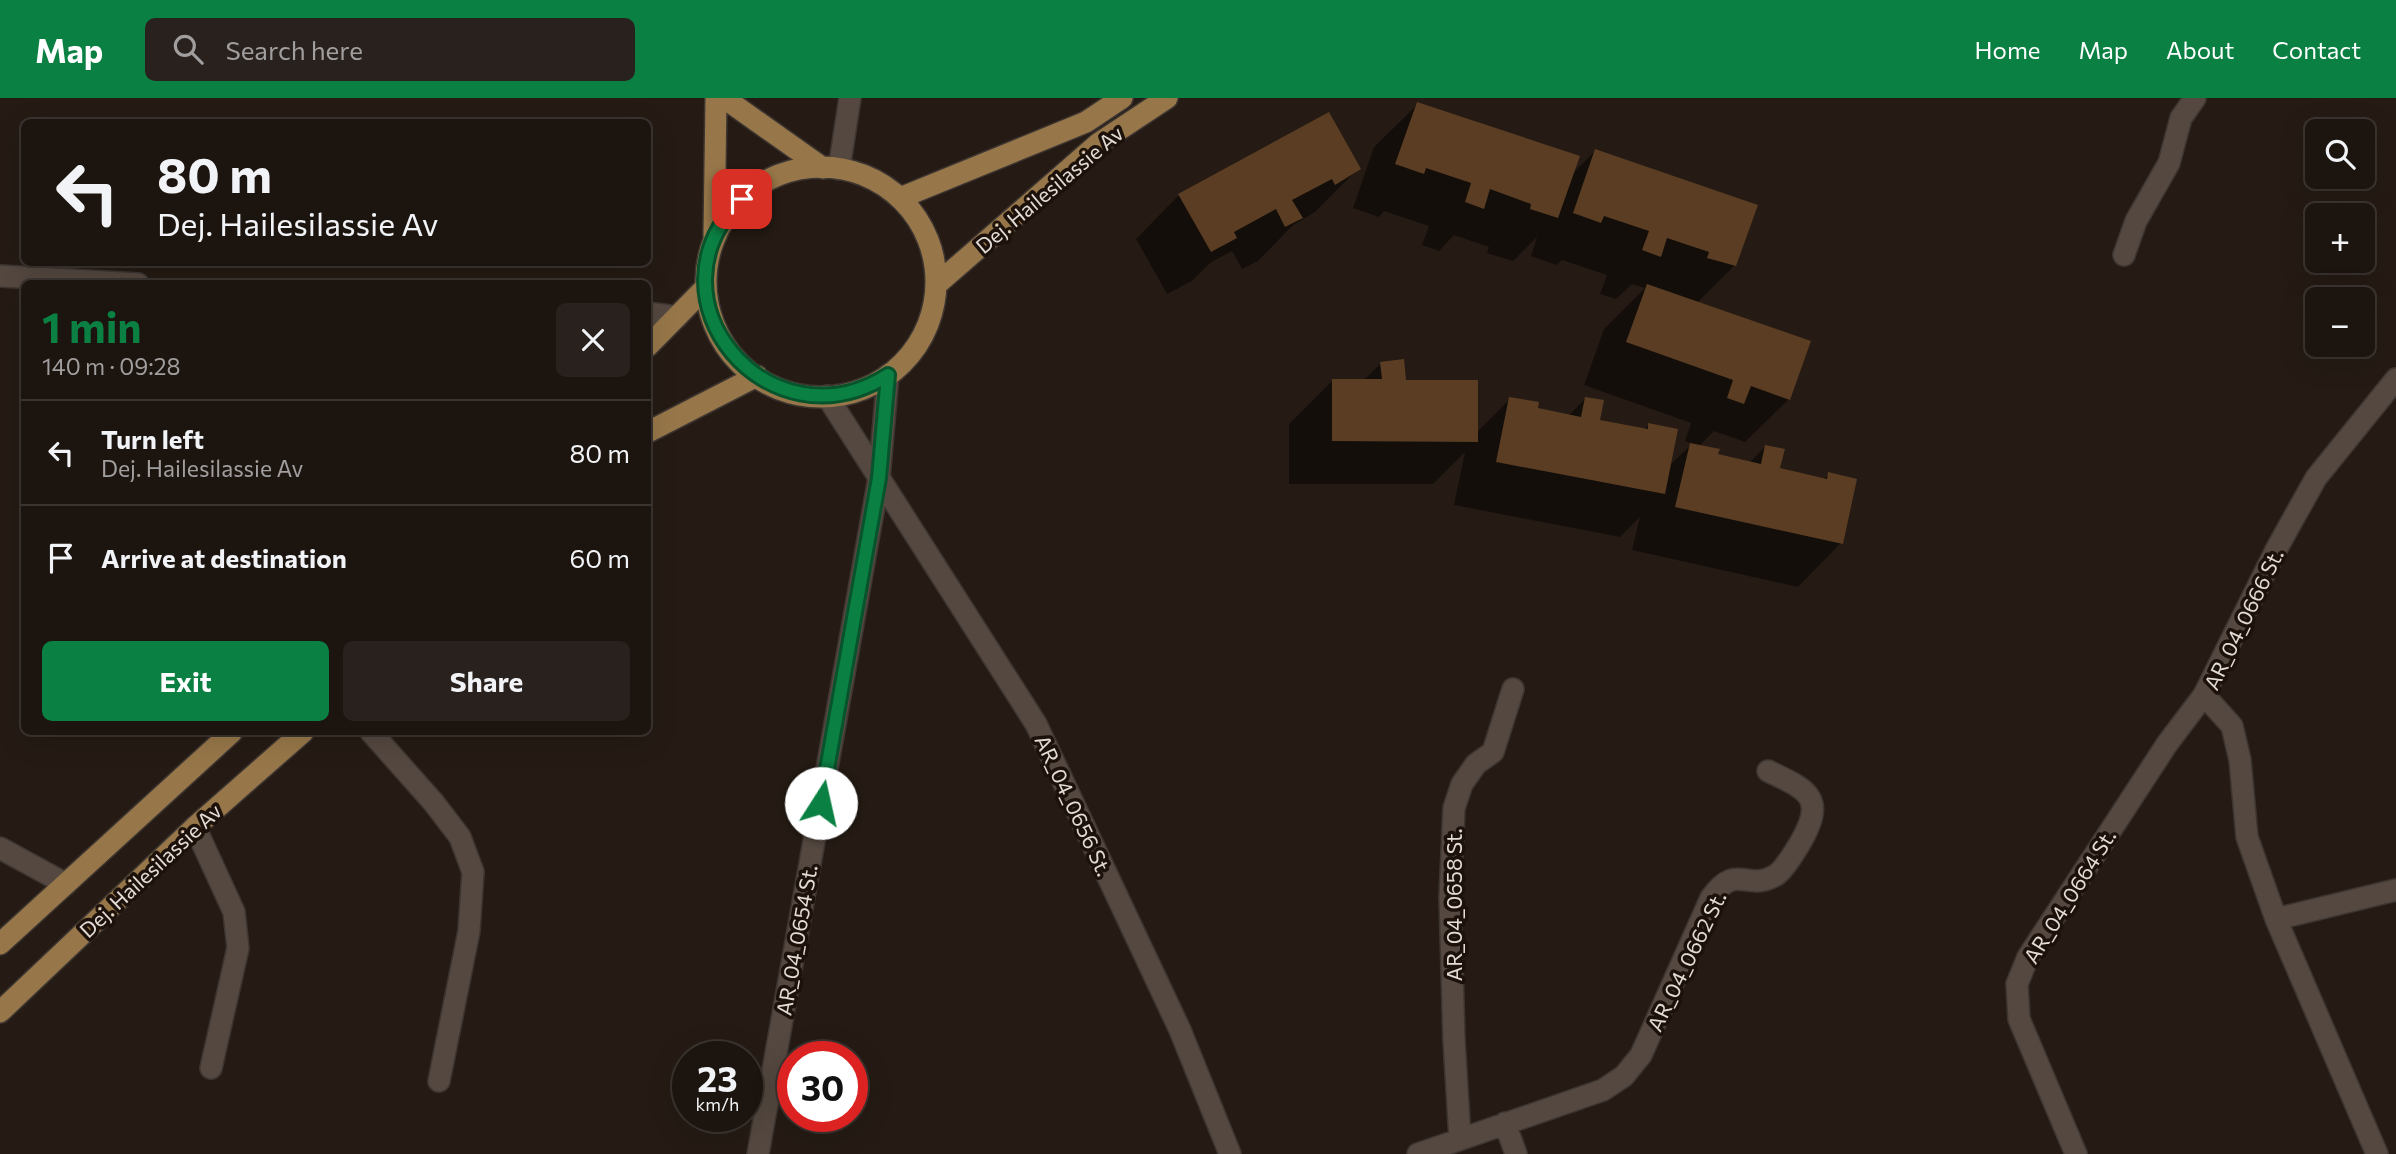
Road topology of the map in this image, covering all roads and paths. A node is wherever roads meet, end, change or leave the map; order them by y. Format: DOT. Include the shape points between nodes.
graph roads {
  1 [pos="716,98"];
  2 [pos="724,98"];
  3 [pos="850,98"];
  4 [pos="1122,98"];
  5 [pos="1167,98"];
  6 [pos="2195,98"];
  7 [pos="834,165"];
  8 [pos="900,198"];
  9 [pos="714,239"];
  10 [pos="2124,255"];
  11 [pos="0,276"];
  12 [pos="69,280"];
  13 [pos="936,285"];
  14 [pos="706,287"];
  15 [pos="651,313"];
  16 [pos="677,317"];
  17 [pos="651,342"];
  18 [pos="888,375"];
  19 [pos="757,376"];
  20 [pos="2396,379"];
  21 [pos="827,396"];
  22 [pos="651,430"];
  23 [pos="879,478"];
  24 [pos="1513,689"];
  25 [pos="2204,695"];
  26 [pos="229,735"];
  27 [pos="300,735"];
  28 [pos="374,735"];
  29 [pos="1768,771"];
  30 [pos="195,827"];
  31 [pos="0,848"];
  32 [pos="66,884"];
  33 [pos="2396,890"];
  34 [pos="2276,919"];
  35 [pos="0,944"];
  36 [pos="0,1012"];
  37 [pos="211,1068"];
  38 [pos="439,1081"];
  39 [pos="1505,1123"];
  40 [pos="1460,1139"];
  41 [pos="758,1154"];
  42 [pos="1230,1154"];
  43 [pos="1418,1154"];
  44 [pos="1516,1154"];
  45 [pos="2076,1154"];
  46 [pos="2376,1154"];
  1 -- 9 [label="main road"];
  2 -- 7 [label="main road"];
  3 -- 7 [label="street"];
  4 -- 8 [label="main road, Dej. Hailesilassie Av" via="1086,121"];
  5 -- 13 [label="main road, Dej. Hailesilassie Av" via="1099,143"];
  6 -- 10 [label="street" via="2181,118 2169,163 2136,221"];
  7 -- 8 [label="main road" via="871,179"];
  7 -- 9 [label="main road" via="790,172 756,187 731,211"];
  8 -- 13 [label="main road" via="926,237"];
  9 -- 14 [label="main road"];
  11 -- 12 [label="street"];
  13 -- 18 [label="main road" via="925,332"];
  14 -- 16 [label="main road"];
  14 -- 19 [label="main road" via="722,341"];
  15 -- 16 [label="street"];
  16 -- 17 [label="main road"];
  18 -- 21 [label="main road" via="859,390"];
  18 -- 23 [label="street, AR_04_0654 St."];
  19 -- 21 [label="main road" via="778,388"];
  19 -- 22 [label="main road"];
  20 -- 25 [label="street, AR_04_0666 St." via="2316,478"];
  21 -- 23 [label="street"];
  23 -- 41 [label="street, AR_04_0654 St."];
  23 -- 42 [label="street, AR_04_0656 St." via="1036,723 1180,1030"];
  24 -- 40 [label="street, AR_04_0658 St." via="1493,752 1476,764 1462,784 1454,808 1450,897"];
  25 -- 34 [label="street, AR_04_0666 St." via="2232,726 2240,760 2246,837"];
  25 -- 45 [label="street, AR_04_0664 St." via="2036,946 2017,984 2019,1019"];
  26 -- 32 [label="main road"];
  27 -- 30 [label="main road, Dej. Hailesilassie Av"];
  28 -- 38 [label="street" via="460,837 473,872 469,931"];
  29 -- 39 [label="street, AR_04_0662 St." via="1810,795 1815,811 1803,838 1777,874 1757,882 1734,877 1721,883 1641,1055 1624,1076 1603,1090"];
  30 -- 36 [label="main road, Dej. Hailesilassie Av"];
  30 -- 37 [label="street" via="234,912 238,948"];
  31 -- 32 [label="street"];
  32 -- 35 [label="main road"];
  33 -- 34 [label="street"];
  34 -- 46 [label="street, AR_04_0666 St."];
  39 -- 40 [label="street"];
  39 -- 44 [label="street"];
  40 -- 43 [label="street"];
}
